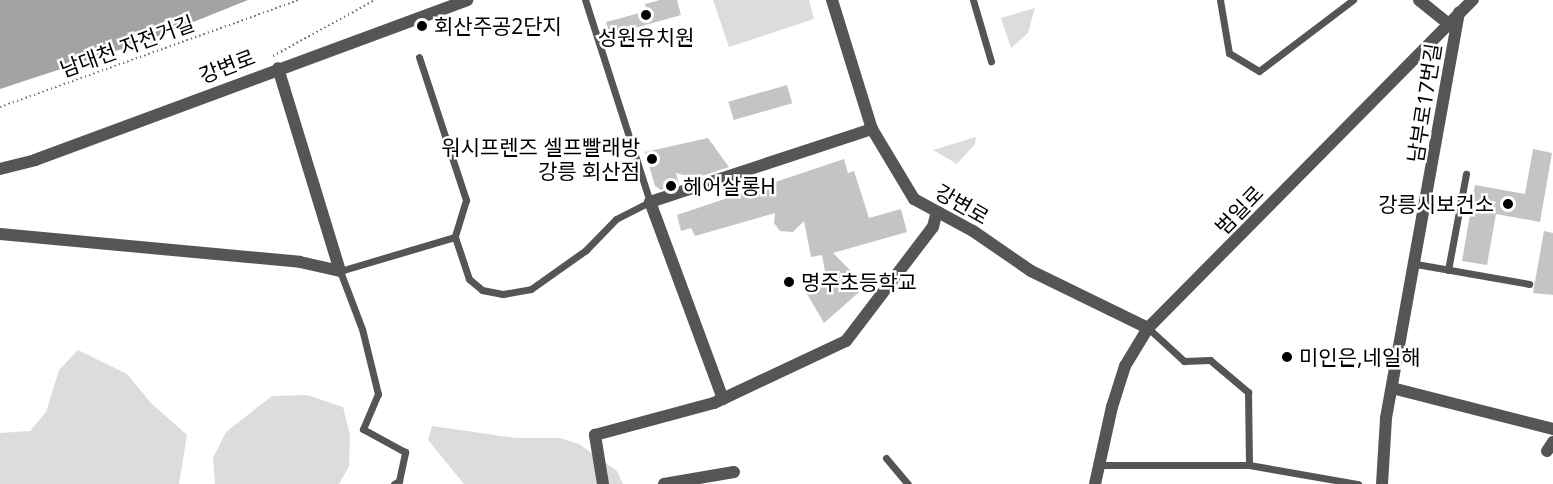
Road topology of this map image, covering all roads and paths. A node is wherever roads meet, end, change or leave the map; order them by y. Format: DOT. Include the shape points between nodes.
graph roads {
  1 [pos="298,0"];
  2 [pos="375,0"];
  3 [pos="467,0"];
  4 [pos="585,0"];
  5 [pos="832,0"];
  6 [pos="973,0"];
  7 [pos="1220,0"];
  8 [pos="1353,0"];
  9 [pos="1419,0"];
  10 [pos="1473,0"];
  11 [pos="1459,13"];
  12 [pos="1449,24"];
  13 [pos="418,57"];
  14 [pos="991,61"];
  15 [pos="274,69"];
  16 [pos="0,107"];
  17 [pos="872,129"];
  18 [pos="0,169"];
  19 [pos="1466,174"];
  20 [pos="650,202"];
  21 [pos="937,211"];
  22 [pos="0,234"];
  23 [pos="455,237"];
  24 [pos="1416,264"];
  25 [pos="1448,270"];
  26 [pos="340,271"];
  27 [pos="1529,284"];
  28 [pos="1148,328"];
  29 [pos="1392,388"];
  30 [pos="723,399"];
  31 [pos="1553,429"];
  32 [pos="886,458"];
  33 [pos="1097,465"];
  34 [pos="1249,465"];
  35 [pos="734,472"];
  36 [pos="394,484"];
  37 [pos="603,484"];
  38 [pos="664,484"];
  39 [pos="908,484"];
  40 [pos="1095,484"];
  41 [pos="1358,484"];
  42 [pos="1382,484"];
  1 -- 16 [label="path, 남대천 자전거길"];
  2 -- 15 [label="path" via="273,55"];
  3 -- 15 [label="street, 강변로"];
  4 -- 20 [label="lane"];
  5 -- 17 [label="street, 강변로"];
  6 -- 14 [label="lane"];
  7 -- 8 [label="lane" via="1229,53 1259,71"];
  9 -- 12 [label="street"];
  10 -- 11 [label="street, 범일로"];
  11 -- 12 [label="street, 범일로"];
  11 -- 24 [label="street, 남부로17번길"];
  12 -- 28 [label="street, 범일로"];
  13 -- 23 [label="lane" via="466,200"];
  15 -- 18 [label="street, 강변로" via="35,160"];
  15 -- 26 [label="street"];
  17 -- 20 [label="street"];
  17 -- 21 [label="street, 강변로" via="914,199"];
  19 -- 25 [label="lane"];
  20 -- 23 [label="lane" via="616,219 586,250 531,289 503,294 482,290 469,279"];
  20 -- 30 [label="street"];
  21 -- 28 [label="street, 강변로" via="1031,271"];
  21 -- 30 [label="street" via="933,227 846,341"];
  22 -- 26 [label="street" via="300,262"];
  23 -- 26 [label="lane"];
  24 -- 25 [label="lane"];
  24 -- 29 [label="street, 남부로17번길"];
  25 -- 27 [label="lane"];
  26 -- 36 [label="lane" via="362,329 378,394 363,429 405,452 399,481"];
  28 -- 33 [label="street, 범일로" via="1125,366"];
  28 -- 34 [label="lane" via="1184,361 1210,360 1248,392"];
  29 -- 31 [label="street"];
  29 -- 42 [label="street, 남부로17번길"];
  30 -- 37 [label="street" via="595,435"];
  32 -- 39 [label="lane"];
  33 -- 34 [label="lane"];
  33 -- 40 [label="street, 범일로"];
  34 -- 41 [label="lane"];
  35 -- 38 [label="street"];
}
